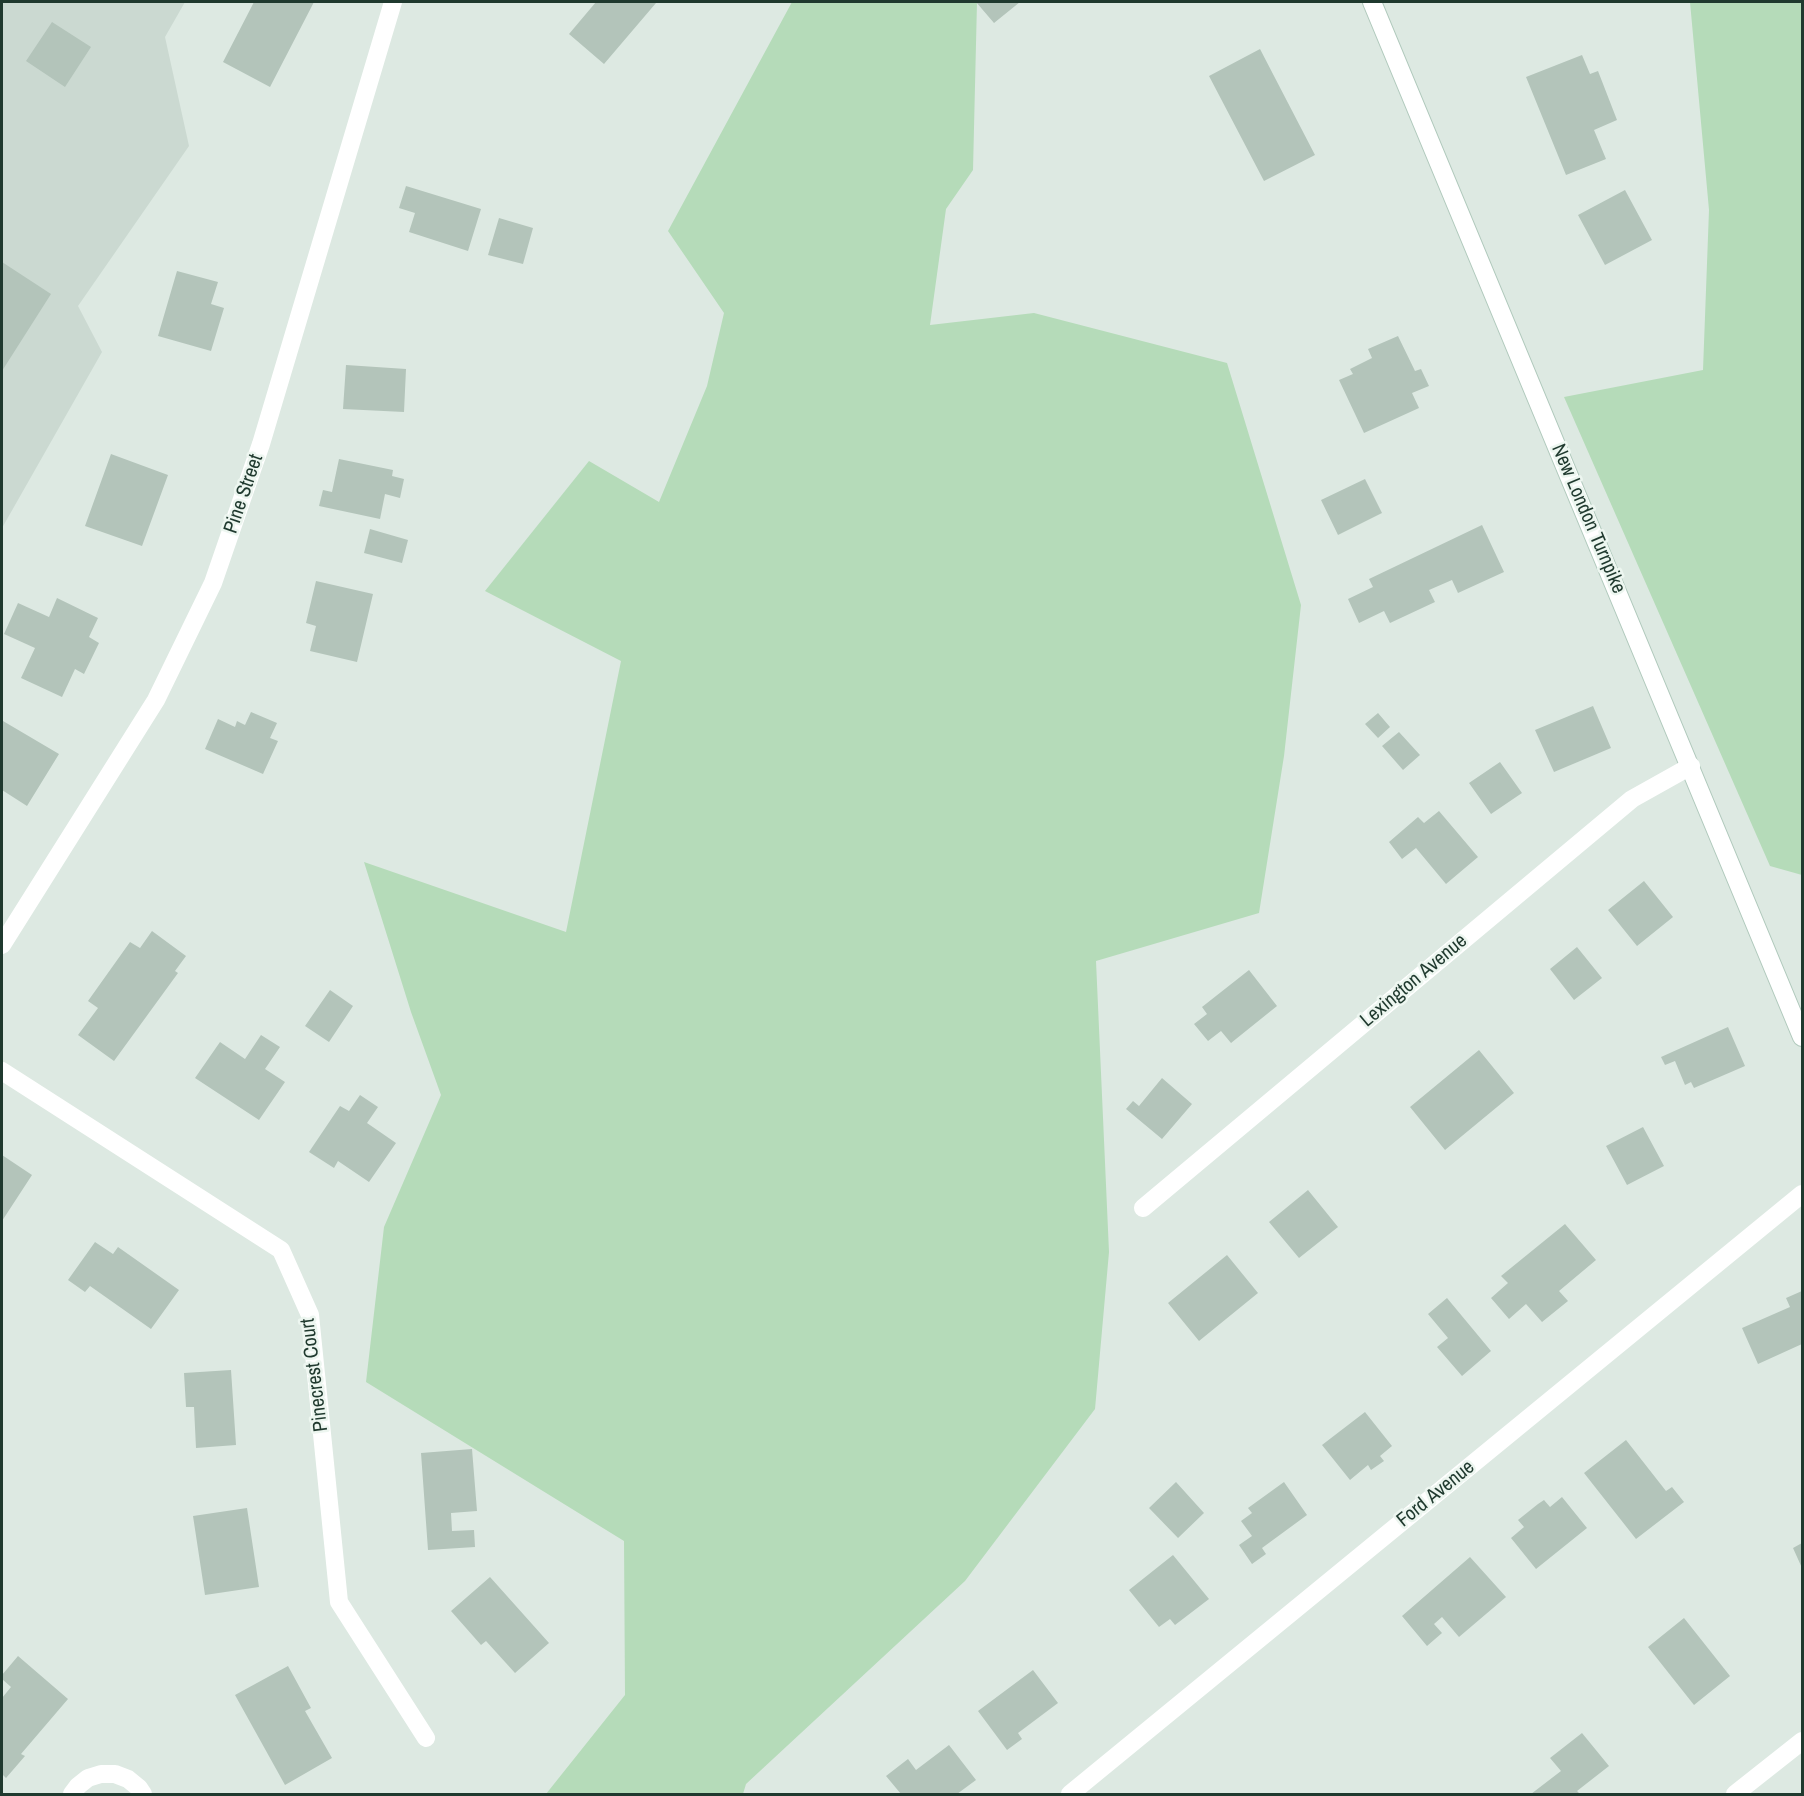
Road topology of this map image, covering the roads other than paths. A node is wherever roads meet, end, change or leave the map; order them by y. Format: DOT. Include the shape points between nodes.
graph roads {
  1 [pos="393,2"];
  2 [pos="1372,2"];
  3 [pos="1691,766"];
  4 [pos="2,945"];
  5 [pos="1803,1037"];
  6 [pos="2,1071"];
  7 [pos="1803,1194"];
  8 [pos="1143,1208"];
  9 [pos="426,1738"];
  10 [pos="1803,1742"];
  11 [pos="72,1794"];
  12 [pos="143,1794"];
  13 [pos="1070,1794"];
  14 [pos="1735,1794"];
  1 -- 4 [label="street, Pine Street" via="261,444 213,583 156,700"];
  2 -- 3 [label="street, New London Turnpike"];
  3 -- 5 [label="street, New London Turnpike"];
  3 -- 8 [label="street, Lexington Avenue" via="1632,799"];
  6 -- 9 [label="street, Pinecrest Court" via="281,1250 310,1316 339,1602"];
  7 -- 13 [label="street, Ford Avenue"];
  10 -- 14 [label="street"];
  11 -- 12 [label="street" via="88,1778 115,1774 128,1779"];
}
